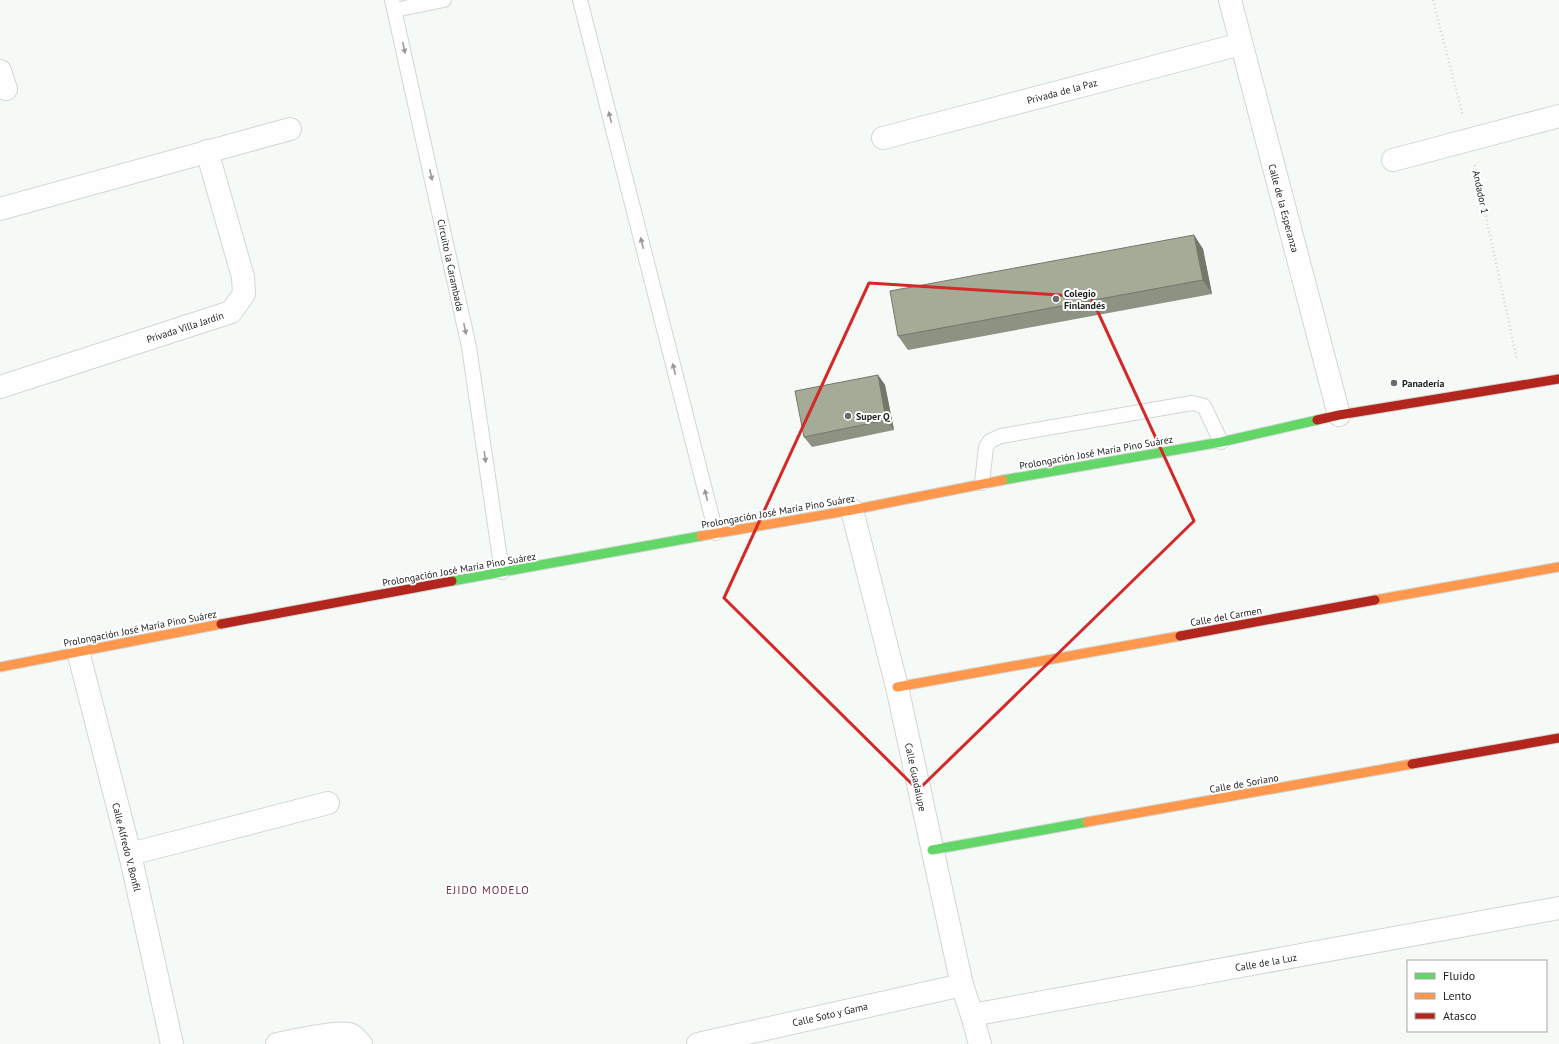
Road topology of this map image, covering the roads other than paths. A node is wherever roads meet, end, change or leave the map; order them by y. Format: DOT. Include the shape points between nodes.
graph roads {
  1 [pos="444,0"];
  2 [pos="580,0"];
  3 [pos="1230,0"];
  4 [pos="394,5"];
  5 [pos="1241,44"];
  6 [pos="1559,116"];
  7 [pos="290,129"];
  8 [pos="883,138"];
  9 [pos="207,152"];
  10 [pos="1393,160"];
  11 [pos="0,209"];
  12 [pos="1559,379"];
  13 [pos="0,387"];
  14 [pos="1339,415"];
  15 [pos="1221,442"];
  16 [pos="982,483"];
  17 [pos="852,510"];
  18 [pos="716,533"];
  19 [pos="1559,567"];
  20 [pos="502,572"];
  21 [pos="78,651"];
  22 [pos="0,667"];
  23 [pos="897,687"];
  24 [pos="1559,738"];
  25 [pos="328,803"];
  26 [pos="932,850"];
  27 [pos="130,854"];
  28 [pos="1559,908"];
  29 [pos="962,985"];
  30 [pos="972,1015"];
  31 [pos="172,1044"];
  32 [pos="277,1044"];
  33 [pos="361,1044"];
  34 [pos="698,1044"];
  35 [pos="980,1044"];
  1 -- 4 [label="lane, Circuito la Carambada"];
  18 -- 2 [label="lane, one-way"];
  3 -- 5 [label="street, Calle de la Esperanza"];
  4 -- 20 [label="lane, Circuito la Carambada, one-way" via="469,347"];
  5 -- 8 [label="street, Privada de la Paz"];
  5 -- 14 [label="street, Calle de la Esperanza"];
  6 -- 10 [label="street"];
  7 -- 9 [label="street"];
  9 -- 11 [label="street"];
  9 -- 13 [label="street, Privada Villa Jardín" via="243,277 244,294 231,312"];
  12 -- 14 [label="main road, Prolongación José María Pino Suárez"];
  14 -- 15 [label="main road, Prolongación José María Pino Suárez"];
  15 -- 16 [label="main road, Prolongación José María Pino Suárez"];
  15 -- 16 [label="lane" via="1204,406 1192,403 1017,433 990,441 986,447"];
  16 -- 17 [label="main road, Prolongación José María Pino Suárez"];
  17 -- 18 [label="main road, Prolongación José María Pino Suárez"];
  17 -- 23 [label="street, Calle Guadalupe"];
  18 -- 20 [label="main road, Prolongación José María Pino Suárez"];
  19 -- 23 [label="main road, Calle del Carmen"];
  20 -- 21 [label="main road, Prolongación José María Pino Suárez"];
  21 -- 22 [label="main road, Prolongación José María Pino Suárez"];
  21 -- 27 [label="street, Calle Alfredo V. Bonfil"];
  23 -- 26 [label="street, Calle Guadalupe"];
  24 -- 26 [label="main road, Calle de Soriano"];
  25 -- 27 [label="street"];
  26 -- 29 [label="street, Calle Guadalupe"];
  27 -- 31 [label="street, Calle Alfredo V. Bonfil"];
  28 -- 30 [label="street, Calle de la Luz"];
  29 -- 30 [label="street, Calle Guadalupe"];
  29 -- 34 [label="street, Calle Soto y Gama"];
  30 -- 35 [label="street, Calle Guadalupe"];
  32 -- 33 [label="street" via="336,1034 354,1036"];
}
